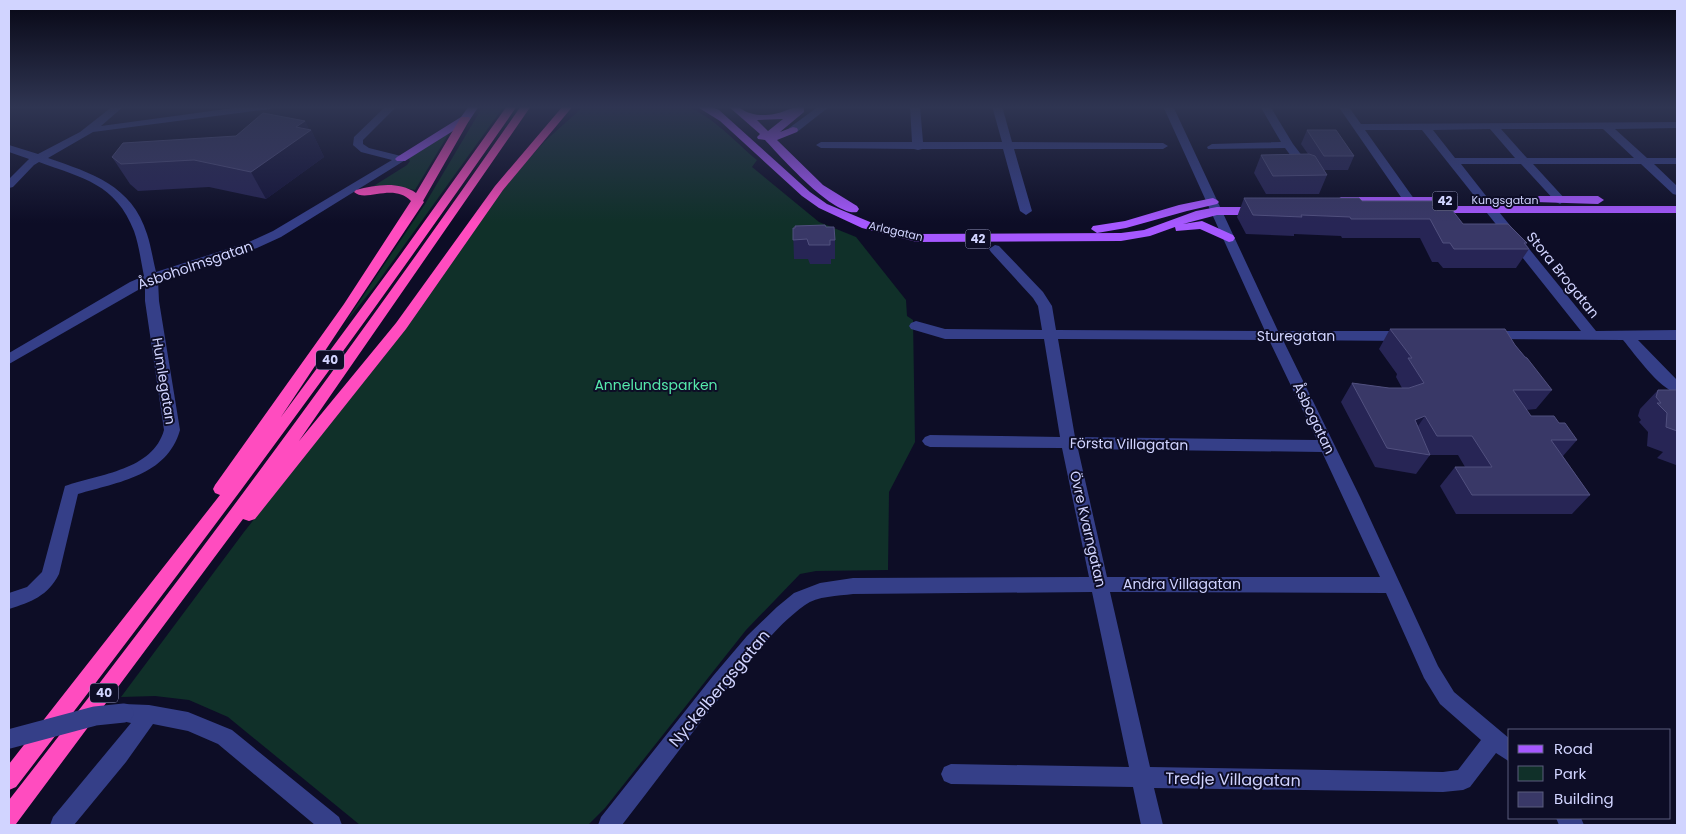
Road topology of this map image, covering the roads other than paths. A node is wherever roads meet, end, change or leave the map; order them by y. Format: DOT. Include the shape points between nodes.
graph roads {
  1 [pos="62,145"];
  2 [pos="358,145"];
  3 [pos="424,145"];
  4 [pos="451,145"];
  5 [pos="485,145"];
  6 [pos="499,145"];
  7 [pos="536,145"];
  8 [pos="753,145"];
  9 [pos="764,145"];
  10 [pos="776,145"];
  11 [pos="791,145"];
  12 [pos="1186,145"];
  13 [pos="1288,145"];
  14 [pos="1371,145"];
  15 [pos="1440,145"];
  16 [pos="1509,145"];
  17 [pos="1627,145"];
  18 [pos="821,146"];
  19 [pos="1163,146"];
  20 [pos="918,147"];
  21 [pos="1008,147"];
  22 [pos="1212,147"];
  23 [pos="9,148"];
  24 [pos="762,153"];
  25 [pos="39,158"];
  26 [pos="401,159"];
  27 [pos="1643,160"];
  28 [pos="1453,161"];
  29 [pos="1524,161"];
  30 [pos="1677,161"];
  31 [pos="1308,171"];
  32 [pos="810,181"];
  33 [pos="9,185"];
  34 [pos="360,192"];
  35 [pos="1677,192"];
  36 [pos="1560,200"];
  37 [pos="1329,201"];
  38 [pos="1677,201"];
  39 [pos="418,202"];
  40 [pos="331,203"];
  41 [pos="1413,205"];
  42 [pos="1488,205"];
  43 [pos="1215,206"];
  44 [pos="1268,206"];
  45 [pos="1677,210"];
  46 [pos="1026,211"];
  47 [pos="1338,211"];
  48 [pos="1152,231"];
  49 [pos="1229,238"];
  50 [pos="995,249"];
  51 [pos="152,278"];
  52 [pos="916,326"];
  53 [pos="1048,335"];
  54 [pos="1592,335"];
  55 [pos="1626,335"];
  56 [pos="1274,336"];
  57 [pos="1420,336"];
  58 [pos="1479,336"];
  59 [pos="1677,336"];
  60 [pos="9,359"];
  61 [pos="1677,388"];
  62 [pos="930,441"];
  63 [pos="1069,444"];
  64 [pos="1328,446"];
  65 [pos="1100,584"];
  66 [pos="1392,585"];
  67 [pos="853,586"];
  68 [pos="179,594"];
  69 [pos="9,601"];
  70 [pos="142,609"];
  71 [pos="149,714"];
  72 [pos="9,739"];
  73 [pos="1502,745"];
  74 [pos="951,774"];
  75 [pos="1141,777"];
  76 [pos="9,780"];
  77 [pos="9,817"];
  78 [pos="61,825"];
  79 [pos="331,825"];
  80 [pos="609,825"];
  81 [pos="1152,825"];
  1 -- 25 [label="street"];
  2 -- 26 [label="street" via="365,150"];
  3 -- 26 [label="main road"];
  4 -- 39 [label="highway"];
  5 -- 70 [label="highway, 40" via="382,290"];
  6 -- 68 [label="highway, 40" via="405,283"];
  7 -- 68 [label="highway" via="510,175 401,326 279,479"];
  8 -- 24 [label="main road, Arlagatan / 42"];
  9 -- 24 [label="main road"];
  10 -- 32 [label="main road, Arlagatan / 42"];
  11 -- 32 [label="main road"];
  12 -- 43 [label="street, Åsbogatan"];
  13 -- 22 [label="street"];
  13 -- 31 [label="street"];
  14 -- 41 [label="street"];
  15 -- 28 [label="street, Stora Brogatan"];
  16 -- 29 [label="street"];
  17 -- 27 [label="street"];
  18 -- 20 [label="street"];
  19 -- 21 [label="street"];
  20 -- 21 [label="street"];
  21 -- 46 [label="street"];
  23 -- 25 [label="street"];
  24 -- 48 [label="main road, Arlagatan / 42" via="823,206 866,225 917,238 1094,239"];
  25 -- 33 [label="street"];
  25 -- 51 [label="street" via="91,178 119,195 139,226"];
  26 -- 34 [label="street, Åsboholmsgatan" via="396,169"];
  26 -- 40 [label="street, Åsboholmsgatan"];
  27 -- 29 [label="street"];
  27 -- 30 [label="street"];
  27 -- 35 [label="street"];
  28 -- 29 [label="street"];
  28 -- 42 [label="street, Stora Brogatan"];
  29 -- 36 [label="street"];
  32 -- 43 [label="main road, Arlagatan / 42" via="850,208 919,229 1114,228 1184,207"];
  34 -- 39 [label="highway" via="397,189 409,192"];
  34 -- 40 [label="street, Åsboholmsgatan"];
  36 -- 38 [label="main road, Kungsgatan / 42"];
  36 -- 42 [label="main road, Kungsgatan / 42"];
  37 -- 41 [label="main road, Kungsgatan / 42"];
  39 -- 70 [label="highway"];
  40 -- 51 [label="street, Åsboholmsgatan" via="253,245"];
  41 -- 42 [label="main road, Kungsgatan / 42"];
  41 -- 47 [label="main road, Kungsgatan / 42"];
  42 -- 45 [label="main road, Kungsgatan / 42"];
  42 -- 54 [label="street, Stora Brogatan"];
  43 -- 44 [label="main road, 42"];
  43 -- 48 [label="main road, Arlagatan / 42"];
  43 -- 49 [label="street, Åsbogatan"];
  48 -- 49 [label="main road" via="1166,232 1198,224"];
  49 -- 56 [label="street, Åsbogatan"];
  50 -- 53 [label="street, Övre Kvarngatan" via="1038,295 1044,306"];
  51 -- 60 [label="street, Åsboholmsgatan" via="119,293"];
  51 -- 69 [label="street, Humlegatan" via="151,295 172,439 155,460 139,469 71,490 45,584"];
  52 -- 53 [label="street, Sturegatan" via="944,334"];
  53 -- 56 [label="street, Sturegatan"];
  53 -- 63 [label="street, Övre Kvarngatan"];
  54 -- 55 [label="street"];
  54 -- 58 [label="street"];
  55 -- 59 [label="street"];
  55 -- 61 [label="street"];
  56 -- 57 [label="street, Sturegatan"];
  56 -- 64 [label="street, Åsbogatan"];
  62 -- 63 [label="street, Första Villagatan"];
  63 -- 64 [label="street, Första Villagatan"];
  63 -- 65 [label="street, Övre Kvarngatan"];
  64 -- 66 [label="street, Åsbogatan"];
  65 -- 66 [label="street, Andra Villagatan"];
  65 -- 67 [label="street, Andra Villagatan"];
  65 -- 75 [label="street, Övre Kvarngatan"];
  66 -- 73 [label="street, Åsbogatan" via="1431,672 1447,698"];
  67 -- 80 [label="street, Nyckelbergsgatan" via="800,598 783,613 720,682"];
  68 -- 77 [label="highway, 40"];
  70 -- 76 [label="highway, 40"];
  71 -- 72 [label="street, bridge" via="124,712 95,716"];
  71 -- 78 [label="street"];
  71 -- 79 [label="street" via="185,719 225,737"];
  73 -- 75 [label="street, Tredje Villagatan" via="1463,780 1443,782"];
  74 -- 75 [label="street, Tredje Villagatan"];
  75 -- 81 [label="street, Övre Kvarngatan"];
}
